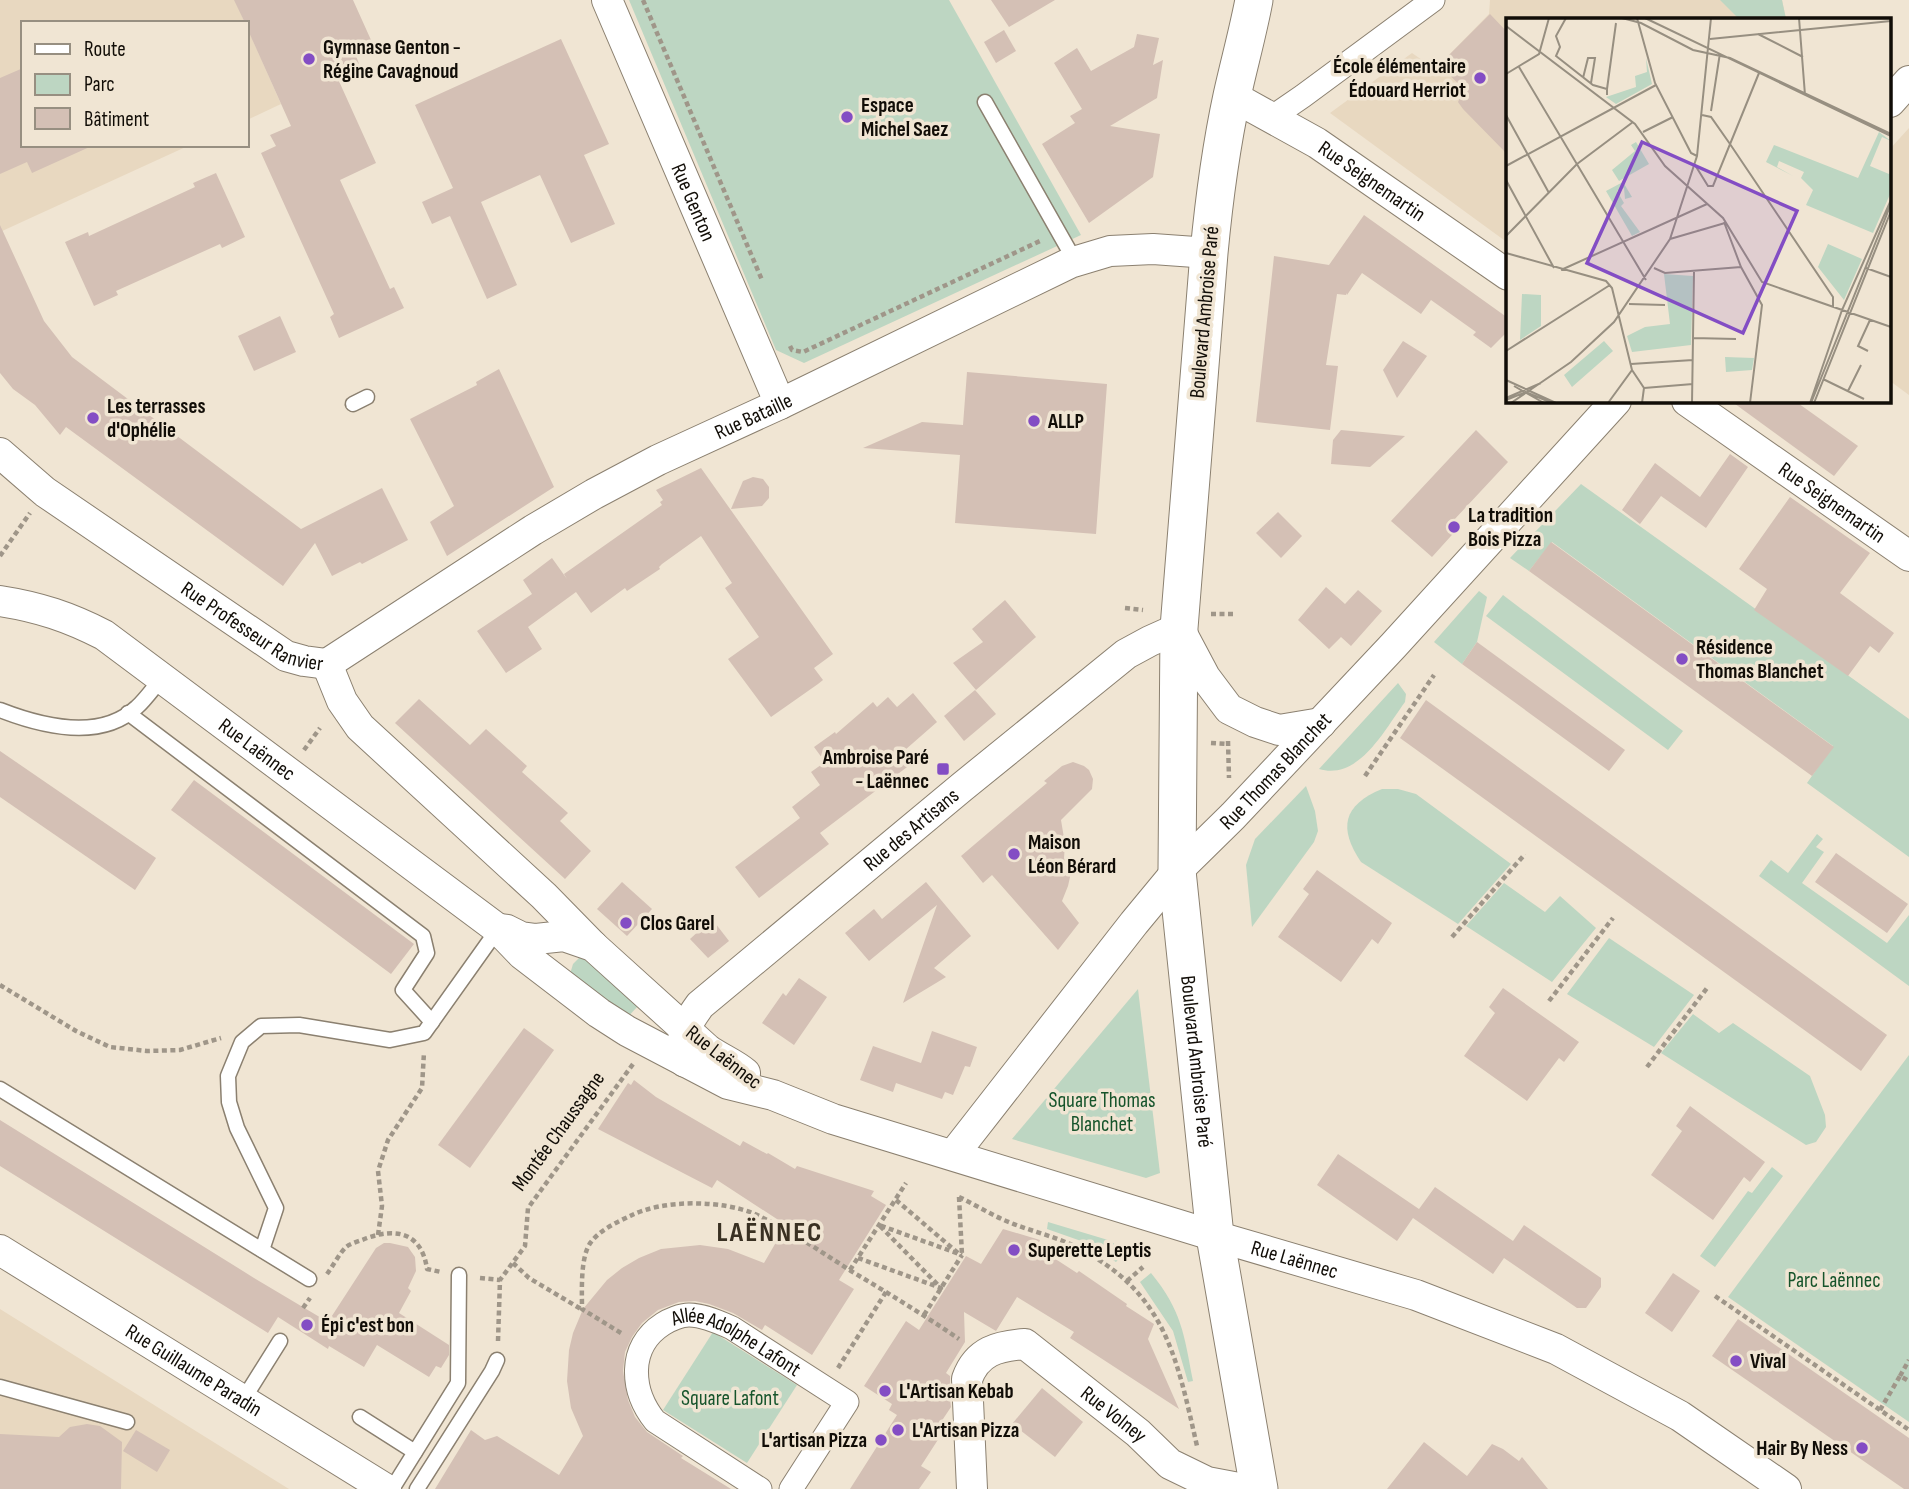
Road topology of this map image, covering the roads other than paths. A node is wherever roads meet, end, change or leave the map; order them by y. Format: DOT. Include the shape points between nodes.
graph roads {
  1 [pos="607,0"];
  2 [pos="1254,0"];
  3 [pos="1433,0"];
  4 [pos="1909,81"];
  5 [pos="1232,96"];
  6 [pos="1892,100"];
  7 [pos="985,102"];
  8 [pos="1272,118"];
  9 [pos="1209,253"];
  10 [pos="1075,261"];
  11 [pos="1506,274"];
  12 [pos="1615,402"];
  13 [pos="1688,402"];
  14 [pos="780,404"];
  15 [pos="0,453"];
  16 [pos="1909,556"];
  17 [pos="0,601"];
  18 [pos="1179,628"];
  19 [pos="327,664"];
  20 [pos="162,678"];
  21 [pos="0,710"];
  22 [pos="128,713"];
  23 [pos="1321,723"];
  24 [pos="1177,872"];
  25 [pos="561,913"];
  26 [pos="498,929"];
  27 [pos="593,946"];
  28 [pos="529,947"];
  29 [pos="684,1027"];
  30 [pos="428,1028"];
  31 [pos="685,1062"];
  32 [pos="0,1089"];
  33 [pos="773,1095"];
  34 [pos="953,1155"];
  35 [pos="1215,1236"];
  36 [pos="0,1250"];
  37 [pos="262,1250"];
  38 [pos="459,1275"];
  39 [pos="309,1279"];
  40 [pos="280,1341"];
  41 [pos="497,1355"];
  42 [pos="0,1387"];
  43 [pos="243,1400"];
  44 [pos="360,1417"];
  45 [pos="127,1422"];
  46 [pos="415,1452"];
  47 [pos="386,1489"];
  48 [pos="393,1489"];
  49 [pos="417,1489"];
  50 [pos="760,1489"];
  51 [pos="791,1489"];
  52 [pos="972,1489"];
  53 [pos="1244,1489"];
  54 [pos="1259,1489"];
  55 [pos="1786,1489"];
  1 -- 14 [label="street, Rue Genton"];
  2 -- 5 [label="street, Boulevard Ambroise Paré"];
  3 -- 8 [label="street"];
  4 -- 6 [label="street"];
  5 -- 8 [label="street, Rue Seignemartin"];
  5 -- 9 [label="street, Boulevard Ambroise Paré"];
  7 -- 10 [label="lane"];
  8 -- 11 [label="street, Rue Seignemartin" via="1317,143"];
  9 -- 10 [label="street, Rue Bataille" via="1110,250"];
  9 -- 18 [label="street, Boulevard Ambroise Paré"];
  10 -- 14 [label="street, Rue Bataille"];
  12 -- 23 [label="street, Rue Thomas Blanchet"];
  13 -- 16 [label="street, Rue Seignemartin"];
  14 -- 19 [label="street, Rue Bataille" via="594,494"];
  15 -- 19 [label="street, Rue Professeur Ranvier" via="45,492 286,656"];
  17 -- 20 [label="street, Rue Laënnec" via="73,619 104,635"];
  18 -- 23 [label="street" via="1205,677 1229,709 1279,730"];
  18 -- 24 [label="street, Boulevard Ambroise Paré"];
  18 -- 29 [label="street, Rue des Artisans" via="1131,651 1095,679 720,987"];
  19 -- 25 [label="street, Rue Professeur Ranvier" via="359,727"];
  20 -- 22 [label="lane"];
  20 -- 26 [label="street, Rue Laënnec"];
  21 -- 22 [label="lane" via="55,726 89,728"];
  22 -- 30 [label="lane" via="423,936 427,953 403,990"];
  23 -- 24 [label="street, Rue Thomas Blanchet"];
  24 -- 34 [label="street, Rue Thomas Blanchet"];
  24 -- 35 [label="street, Boulevard Ambroise Paré"];
  25 -- 27 [label="street, Rue Professeur Ranvier"];
  25 -- 28 [label="street"];
  26 -- 28 [label="street, Rue Laënnec"];
  26 -- 30 [label="lane"];
  27 -- 28 [label="street, Rue Laënnec" via="564,936"];
  27 -- 29 [label="street, Rue Laënnec"];
  28 -- 31 [label="street, Rue Laënnec" via="599,1013"];
  29 -- 31 [label="street"];
  29 -- 33 [label="street, Rue Laënnec" via="706,1049"];
  30 -- 37 [label="lane" via="390,1040 299,1025 261,1026 242,1042 228,1076 229,1102 276,1208"];
  31 -- 33 [label="street, Rue Laënnec" via="728,1084"];
  32 -- 37 [label="lane"];
  33 -- 34 [label="street, Rue Laënnec" via="833,1119"];
  34 -- 35 [label="street, Rue Laënnec"];
  35 -- 54 [label="street, Boulevard Ambroise Paré"];
  35 -- 55 [label="street, Rue Laënnec" via="1416,1295 1556,1349 1680,1416"];
  36 -- 43 [label="street, Rue Guillaume Paradin"];
  37 -- 39 [label="lane"];
  38 -- 46 [label="lane" via="458,1383"];
  40 -- 43 [label="lane"];
  41 -- 49 [label="lane" via="492,1371"];
  42 -- 45 [label="lane"];
  43 -- 47 [label="street, Rue Guillaume Paradin"];
  44 -- 46 [label="lane"];
  46 -- 48 [label="lane"];
  50 -- 51 [label="street, Allée Adolphe Lafont" via="655,1421 643,1403 637,1360 653,1331 668,1321 689,1315 732,1328 847,1402"];
  52 -- 53 [label="street, Rue Volney" via="967,1379 972,1365 1005,1345 1026,1344 1170,1464 1207,1482"];
}
